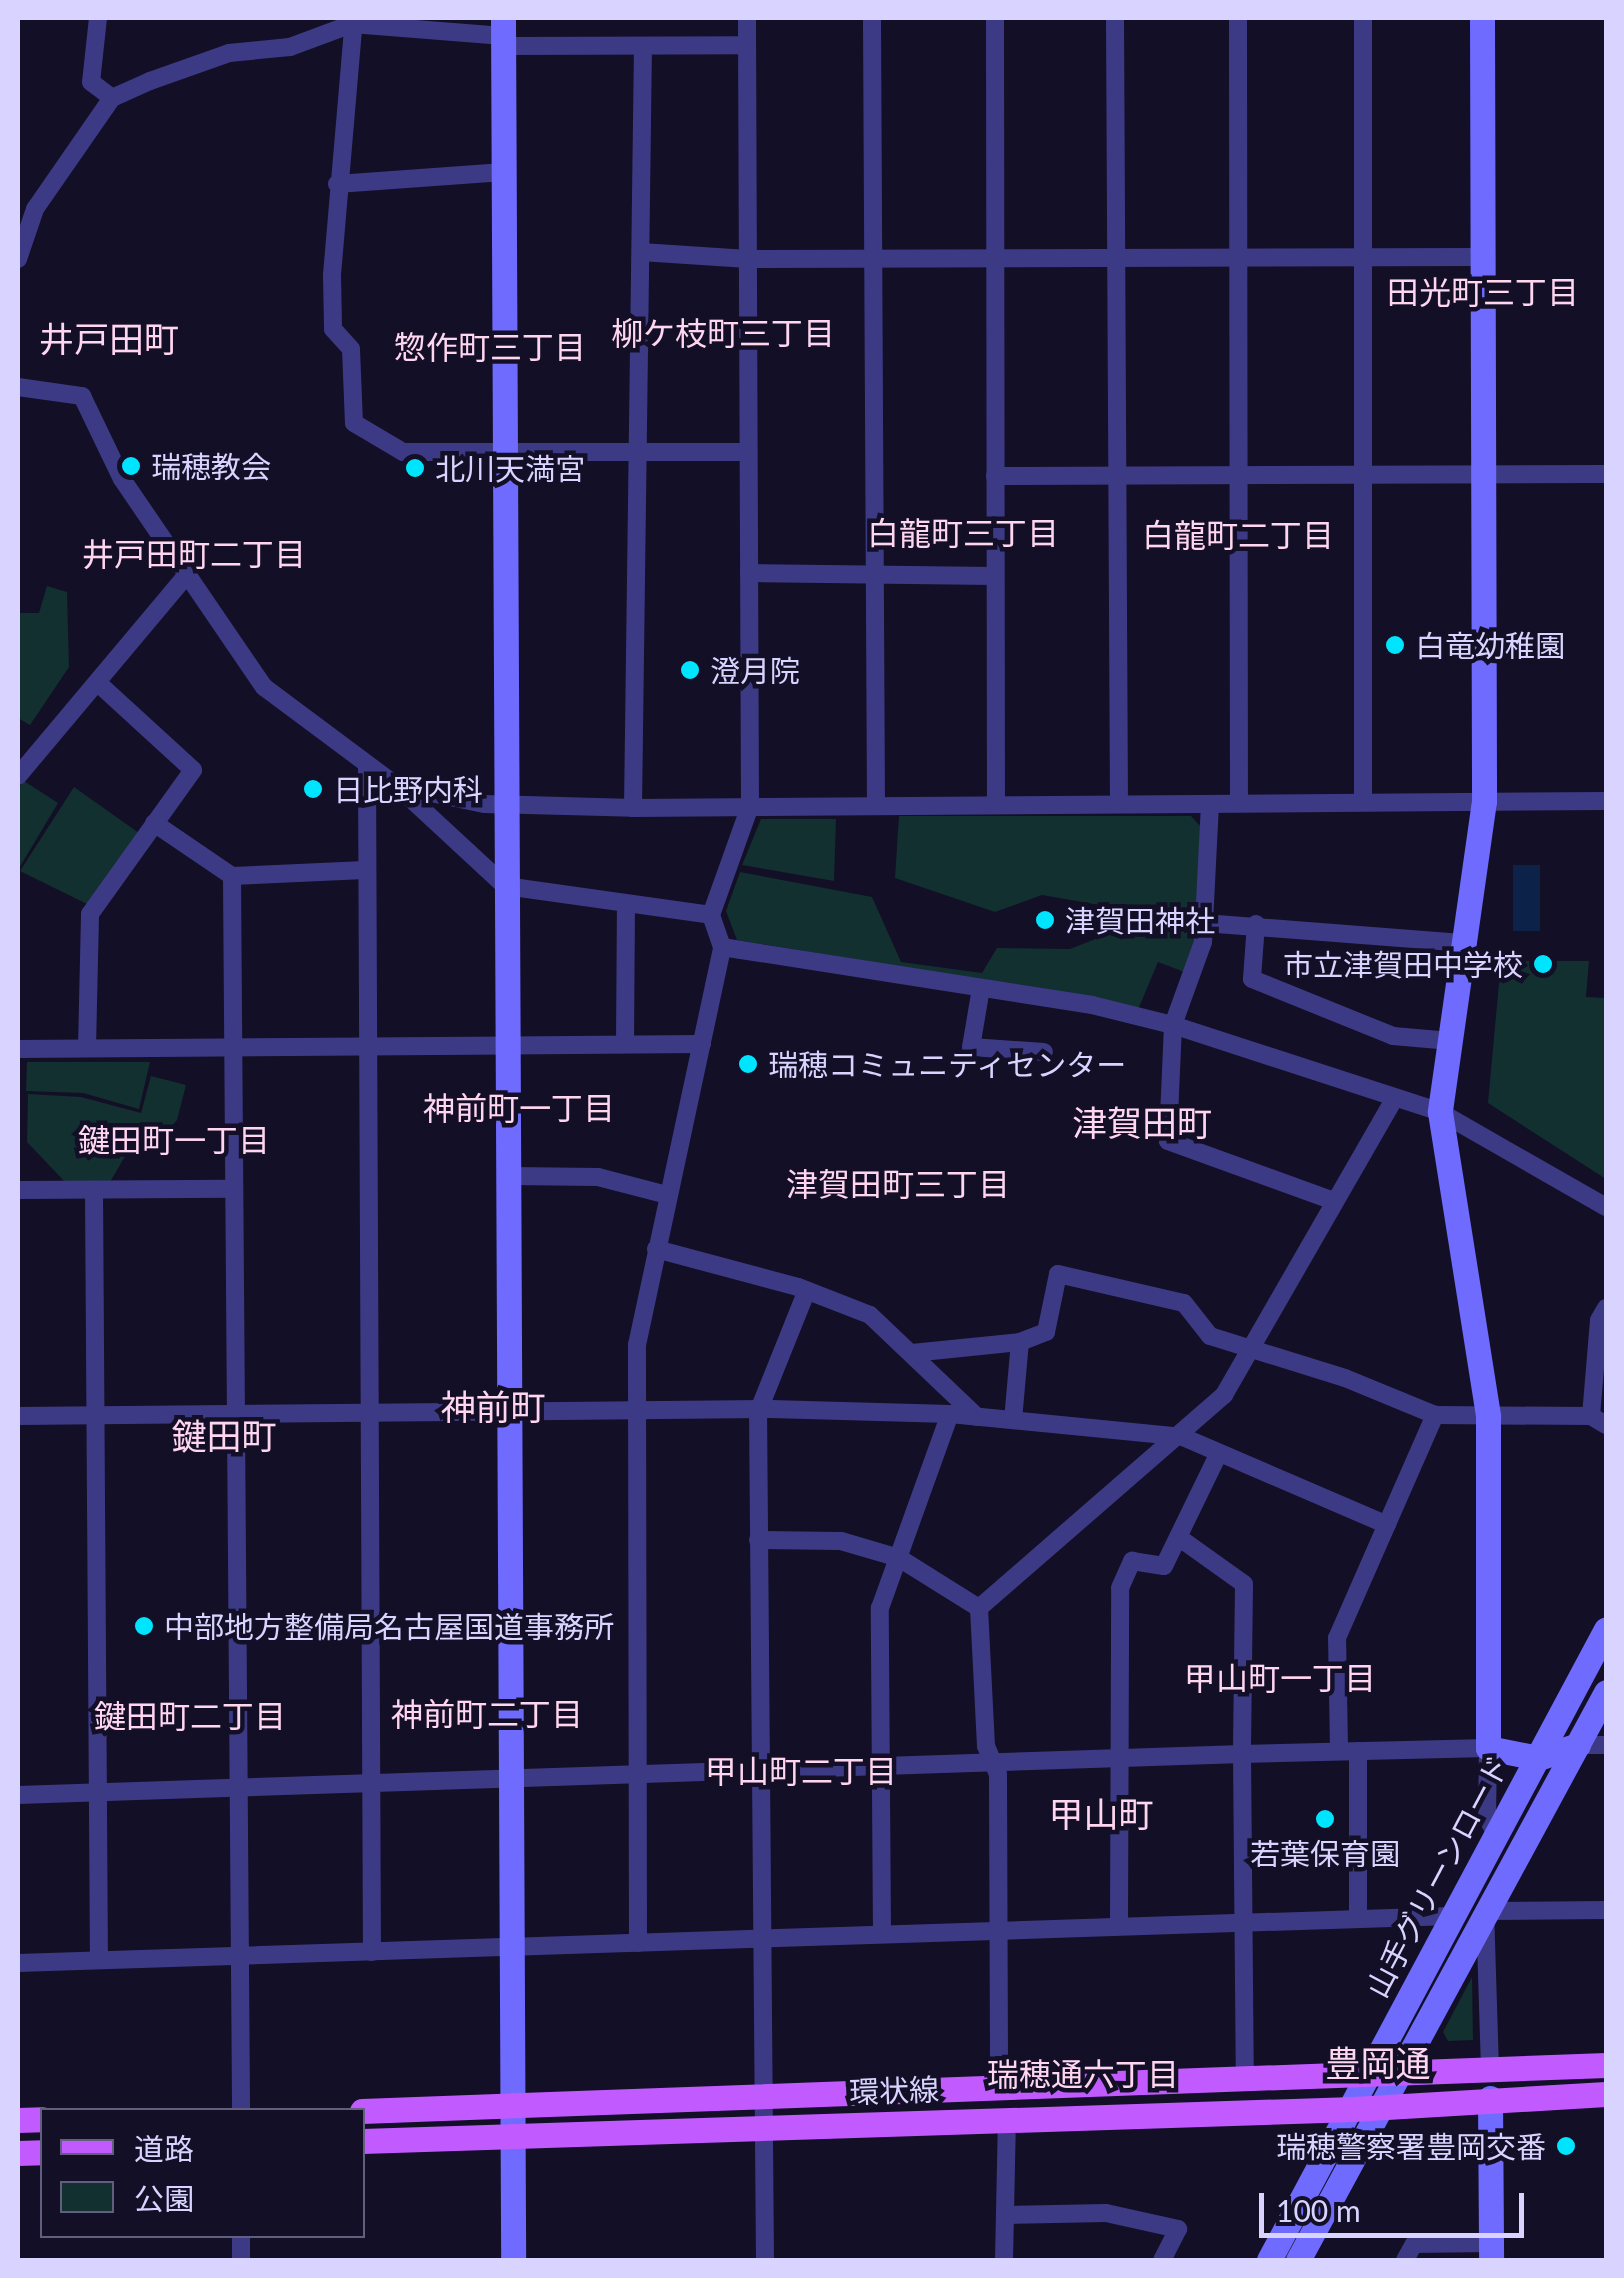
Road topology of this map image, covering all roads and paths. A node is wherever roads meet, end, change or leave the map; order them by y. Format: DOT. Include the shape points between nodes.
graph roads {
  1 [pos="98,18"];
  2 [pos="747,18"];
  3 [pos="872,18"];
  4 [pos="995,18"];
  5 [pos="1116,18"];
  6 [pos="1238,18"];
  7 [pos="1364,18"];
  8 [pos="1482,18"];
  9 [pos="353,21"];
  10 [pos="504,33"];
  11 [pos="643,46"];
  12 [pos="747,46"];
  13 [pos="112,98"];
  14 [pos="504,172"];
  15 [pos="337,184"];
  16 [pos="641,252"];
  17 [pos="1118,254"];
  18 [pos="1239,254"];
  19 [pos="1364,254"];
  20 [pos="874,256"];
  21 [pos="994,256"];
  22 [pos="1484,257"];
  23 [pos="18,259"];
  24 [pos="748,259"];
  25 [pos="18,388"];
  26 [pos="632,451"];
  27 [pos="505,452"];
  28 [pos="748,452"];
  29 [pos="1120,472"];
  30 [pos="1240,472"];
  31 [pos="1363,473"];
  32 [pos="1483,474"];
  33 [pos="1606,474"];
  34 [pos="995,476"];
  35 [pos="190,572"];
  36 [pos="749,573"];
  37 [pos="994,576"];
  38 [pos="875,577"];
  39 [pos="98,683"];
  40 [pos="367,767"];
  41 [pos="18,776"];
  42 [pos="398,786"];
  43 [pos="1484,800"];
  44 [pos="1606,801"];
  45 [pos="996,802"];
  46 [pos="1363,802"];
  47 [pos="1119,803"];
  48 [pos="1239,803"];
  49 [pos="1210,804"];
  50 [pos="876,805"];
  51 [pos="508,806"];
  52 [pos="750,806"];
  53 [pos="633,808"];
  54 [pos="154,823"];
  55 [pos="365,870"];
  56 [pos="232,876"];
  57 [pos="505,886"];
  58 [pos="626,905"];
  59 [pos="710,916"];
  60 [pos="1204,923"];
  61 [pos="1256,924"];
  62 [pos="1466,943"];
  63 [pos="722,947"];
  64 [pos="981,988"];
  65 [pos="1173,1025"];
  66 [pos="1451,1041"];
  67 [pos="625,1044"];
  68 [pos="702,1044"];
  69 [pos="509,1045"];
  70 [pos="366,1046"];
  71 [pos="86,1048"];
  72 [pos="18,1049"];
  73 [pos="233,1049"];
  74 [pos="1044,1052"];
  75 [pos="1394,1099"];
  76 [pos="1440,1112"];
  77 [pos="510,1176"];
  78 [pos="233,1189"];
  79 [pos="18,1190"];
  80 [pos="94,1190"];
  81 [pos="667,1195"];
  82 [pos="1334,1201"];
  83 [pos="1606,1207"];
  84 [pos="656,1249"];
  85 [pos="807,1290"];
  86 [pos="1606,1308"];
  87 [pos="1020,1342"];
  88 [pos="1252,1348"];
  89 [pos="912,1353"];
  90 [pos="1224,1395"];
  91 [pos="510,1411"];
  92 [pos="638,1412"];
  93 [pos="758,1412"];
  94 [pos="368,1413"];
  95 [pos="93,1414"];
  96 [pos="233,1414"];
  97 [pos="950,1414"];
  98 [pos="1435,1415"];
  99 [pos="18,1416"];
  100 [pos="1488,1416"];
  101 [pos="977,1417"];
  102 [pos="1013,1420"];
  103 [pos="1599,1420"];
  104 [pos="1183,1437"];
  105 [pos="1210,1451"];
  106 [pos="1387,1524"];
  107 [pos="1180,1539"];
  108 [pos="758,1540"];
  109 [pos="898,1558"];
  110 [pos="979,1608"];
  111 [pos="1606,1629"];
  112 [pos="1606,1692"];
  113 [pos="1578,1745"];
  114 [pos="1606,1745"];
  115 [pos="1488,1748"];
  116 [pos="1339,1750"];
  117 [pos="1358,1751"];
  118 [pos="1242,1754"];
  119 [pos="1538,1758"];
  120 [pos="1122,1759"];
  121 [pos="991,1761"];
  122 [pos="882,1766"];
  123 [pos="758,1771"];
  124 [pos="638,1774"];
  125 [pos="511,1777"];
  126 [pos="370,1782"];
  127 [pos="234,1788"];
  128 [pos="97,1793"];
  129 [pos="18,1795"];
  130 [pos="1497,1835"];
  131 [pos="1606,1910"];
  132 [pos="1484,1911"];
  133 [pos="1452,1916"];
  134 [pos="1358,1917"];
  135 [pos="1244,1922"];
  136 [pos="1120,1925"];
  137 [pos="998,1931"];
  138 [pos="882,1934"];
  139 [pos="758,1939"];
  140 [pos="638,1943"];
  141 [pos="513,1948"];
  142 [pos="372,1952"];
  143 [pos="99,1958"];
  144 [pos="236,1958"];
  145 [pos="18,1963"];
  146 [pos="1606,2065"];
  147 [pos="1490,2069"];
  148 [pos="1381,2073"];
  149 [pos="1244,2077"];
  150 [pos="999,2087"];
  151 [pos="1606,2094"];
  152 [pos="762,2096"];
  153 [pos="1490,2098"];
  154 [pos="1380,2105"];
  155 [pos="511,2106"];
  156 [pos="240,2108"];
  157 [pos="1353,2108"];
  158 [pos="365,2111"];
  159 [pos="1007,2119"];
  160 [pos="762,2126"];
  161 [pos="512,2134"];
  162 [pos="365,2141"];
  163 [pos="1005,2215"];
  164 [pos="1491,2252"];
  165 [pos="513,2260"];
  166 [pos="765,2260"];
  167 [pos="1004,2260"];
  168 [pos="1162,2260"];
  169 [pos="1269,2260"];
  170 [pos="1298,2260"];
  171 [pos="1405,2260"];
  1 -- 13 [label="street" via="90,82"];
  2 -- 12 [label="street"];
  3 -- 20 [label="street"];
  4 -- 21 [label="street"];
  5 -- 17 [label="street"];
  6 -- 18 [label="street"];
  7 -- 19 [label="street"];
  8 -- 22 [label="street"];
  9 -- 10 [label="street"];
  9 -- 13 [label="street" via="290,47 229,53"];
  9 -- 15 [label="street"];
  10 -- 11 [label="street"];
  10 -- 14 [label="street"];
  11 -- 12 [label="street"];
  11 -- 16 [label="street"];
  12 -- 24 [label="street"];
  13 -- 23 [label="street" via="35,208"];
  14 -- 15 [label="street"];
  14 -- 27 [label="street"];
  15 -- 27 [label="street" via="333,328 352,348 354,423 403,452"];
  16 -- 24 [label="street"];
  16 -- 26 [label="street"];
  17 -- 18 [label="street"];
  17 -- 21 [label="street"];
  17 -- 29 [label="street"];
  18 -- 19 [label="street"];
  18 -- 30 [label="street"];
  19 -- 22 [label="street"];
  19 -- 31 [label="street"];
  20 -- 21 [label="street"];
  20 -- 24 [label="street"];
  20 -- 38 [label="street"];
  21 -- 34 [label="street"];
  22 -- 32 [label="street"];
  24 -- 28 [label="street"];
  25 -- 35 [label="street" via="82,396 122,479"];
  26 -- 27 [label="street"];
  26 -- 28 [label="street"];
  26 -- 53 [label="street"];
  27 -- 51 [label="street"];
  28 -- 36 [label="street"];
  29 -- 30 [label="street"];
  29 -- 34 [label="street"];
  29 -- 47 [label="street"];
  30 -- 31 [label="street"];
  30 -- 48 [label="street"];
  31 -- 32 [label="street"];
  31 -- 46 [label="street"];
  32 -- 33 [label="street"];
  32 -- 43 [label="street"];
  34 -- 37 [label="street"];
  35 -- 39 [label="street"];
  35 -- 40 [label="street" via="272,696"];
  36 -- 38 [label="street"];
  36 -- 52 [label="street"];
  37 -- 38 [label="street"];
  37 -- 45 [label="street"];
  38 -- 50 [label="street"];
  39 -- 41 [label="street"];
  39 -- 54 [label="street" via="193,770"];
  40 -- 42 [label="street"];
  40 -- 55 [label="street"];
  42 -- 51 [label="street"];
  42 -- 57 [label="street"];
  43 -- 44 [label="street"];
  43 -- 46 [label="street"];
  43 -- 62 [label="street"];
  45 -- 47 [label="street"];
  45 -- 50 [label="street"];
  46 -- 48 [label="street"];
  47 -- 49 [label="street"];
  48 -- 49 [label="street"];
  49 -- 60 [label="street"];
  50 -- 52 [label="street"];
  51 -- 53 [label="street"];
  51 -- 57 [label="street"];
  52 -- 53 [label="street"];
  52 -- 59 [label="street"];
  54 -- 56 [label="street"];
  54 -- 71 [label="street" via="90,914"];
  55 -- 56 [label="street"];
  55 -- 70 [label="street"];
  56 -- 73 [label="street"];
  57 -- 58 [label="street"];
  57 -- 69 [label="street"];
  58 -- 59 [label="street"];
  58 -- 67 [label="street"];
  59 -- 63 [label="street"];
  60 -- 61 [label="street"];
  60 -- 65 [label="street"];
  61 -- 62 [label="street"];
  61 -- 66 [label="street" via="1252,979 1393,1036"];
  62 -- 66 [label="street"];
  63 -- 64 [label="street"];
  63 -- 68 [label="street"];
  64 -- 65 [label="street"];
  64 -- 74 [label="street" via="972,1047"];
  65 -- 75 [label="street"];
  65 -- 82 [label="street" via="1168,1140"];
  66 -- 76 [label="street"];
  67 -- 68 [label="street"];
  67 -- 69 [label="street"];
  68 -- 81 [label="street"];
  69 -- 70 [label="street"];
  69 -- 77 [label="street"];
  70 -- 73 [label="street"];
  70 -- 94 [label="street"];
  71 -- 72 [label="street"];
  71 -- 73 [label="street"];
  73 -- 78 [label="street"];
  75 -- 76 [label="street"];
  75 -- 82 [label="street"];
  76 -- 83 [label="street"];
  76 -- 100 [label="street"];
  77 -- 81 [label="street" via="598,1176"];
  77 -- 91 [label="street"];
  78 -- 80 [label="street"];
  78 -- 96 [label="street"];
  79 -- 80 [label="street"];
  80 -- 95 [label="street"];
  81 -- 84 [label="street"];
  82 -- 88 [label="street"];
  84 -- 85 [label="street"];
  84 -- 92 [label="street" via="637,1345"];
  85 -- 89 [label="street" via="870,1315"];
  85 -- 93 [label="street"];
  86 -- 103 [label="street" via="1600,1320"];
  87 -- 88 [label="street" via="1046,1332 1058,1274 1184,1303 1210,1336"];
  87 -- 89 [label="street"];
  87 -- 102 [label="street"];
  88 -- 90 [label="street"];
  88 -- 98 [label="street"];
  89 -- 101 [label="street"];
  90 -- 104 [label="street"];
  90 -- 105 [label="street"];
  91 -- 92 [label="street"];
  91 -- 94 [label="street"];
  91 -- 125 [label="street"];
  92 -- 93 [label="street"];
  92 -- 124 [label="street"];
  93 -- 97 [label="street"];
  93 -- 108 [label="street"];
  94 -- 96 [label="street"];
  94 -- 126 [label="street"];
  95 -- 96 [label="street"];
  95 -- 99 [label="street"];
  95 -- 128 [label="street"];
  96 -- 127 [label="street"];
  97 -- 101 [label="street"];
  97 -- 109 [label="street"];
  98 -- 100 [label="street"];
  98 -- 106 [label="street"];
  100 -- 103 [label="street"];
  100 -- 115 [label="street"];
  101 -- 102 [label="street"];
  102 -- 104 [label="street"];
  104 -- 105 [label="street"];
  104 -- 110 [label="street"];
  105 -- 106 [label="street"];
  105 -- 107 [label="street"];
  106 -- 116 [label="street" via="1337,1638"];
  107 -- 118 [label="street" via="1244,1584"];
  107 -- 120 [label="street" via="1164,1566 1132,1561 1120,1588"];
  108 -- 109 [label="street" via="841,1541"];
  108 -- 123 [label="street"];
  109 -- 110 [label="street"];
  109 -- 122 [label="street" via="880,1608"];
  110 -- 121 [label="street"];
  111 -- 119 [label="street, 山手グリーンロード"];
  112 -- 113 [label="street, 山手グリーンロード"];
  113 -- 114 [label="street"];
  113 -- 119 [label="street"];
  113 -- 132 [label="street, 山手グリーンロード"];
  115 -- 117 [label="street"];
  115 -- 119 [label="street"];
  115 -- 130 [label="street" via="1487,1818"];
  116 -- 117 [label="street"];
  116 -- 118 [label="street"];
  117 -- 134 [label="street"];
  118 -- 120 [label="street"];
  118 -- 135 [label="street"];
  119 -- 130 [label="street, 山手グリーンロード"];
  120 -- 121 [label="street"];
  120 -- 136 [label="street"];
  121 -- 122 [label="street"];
  121 -- 137 [label="street" via="998,1774"];
  122 -- 123 [label="street"];
  122 -- 138 [label="street"];
  123 -- 124 [label="street"];
  123 -- 139 [label="street"];
  124 -- 125 [label="street"];
  124 -- 140 [label="street"];
  125 -- 126 [label="street"];
  125 -- 141 [label="street"];
  126 -- 127 [label="street"];
  126 -- 142 [label="street"];
  127 -- 128 [label="street"];
  127 -- 144 [label="street"];
  128 -- 129 [label="street"];
  128 -- 143 [label="street"];
  130 -- 133 [label="street, 山手グリーンロード"];
  131 -- 132 [label="street"];
  132 -- 147 [label="street"];
  132 -- 148 [label="street, 山手グリーンロード"];
  133 -- 134 [label="street"];
  133 -- 148 [label="street, 山手グリーンロード"];
  134 -- 135 [label="street"];
  135 -- 136 [label="street"];
  135 -- 149 [label="street"];
  136 -- 137 [label="street"];
  137 -- 138 [label="street"];
  137 -- 150 [label="street"];
  138 -- 139 [label="street"];
  139 -- 140 [label="street"];
  139 -- 152 [label="street"];
  140 -- 141 [label="street"];
  141 -- 142 [label="street"];
  141 -- 155 [label="street"];
  142 -- 144 [label="street"];
  143 -- 144 [label="street"];
  143 -- 145 [label="street"];
  144 -- 156 [label="street"];
  146 -- 147 [label="main road, 環状線"];
  147 -- 148 [label="main road, 環状線"];
  148 -- 149 [label="main road, 環状線"];
  148 -- 154 [label="street, 山手グリーンロード"];
  148 -- 157 [label="street, 山手グリーンロード"];
  149 -- 150 [label="main road, 環状線"];
  150 -- 152 [label="main road, 環状線"];
  151 -- 153 [label="main road, 環状線"];
  152 -- 155 [label="main road, 環状線"];
  152 -- 160 [label="street"];
  153 -- 154 [label="main road, 環状線"];
  153 -- 164 [label="street"];
  154 -- 157 [label="main road, 環状線"];
  154 -- 170 [label="street, 山手グリーンロード"];
  155 -- 158 [label="main road, 環状線"];
  155 -- 161 [label="street"];
  157 -- 159 [label="main road, 環状線"];
  157 -- 169 [label="street, 山手グリーンロード"];
  159 -- 160 [label="main road, 環状線"];
  159 -- 163 [label="street"];
  160 -- 161 [label="main road, 環状線"];
  160 -- 166 [label="street"];
  161 -- 162 [label="main road, 環状線"];
  161 -- 165 [label="street"];
  163 -- 167 [label="street"];
  163 -- 168 [label="street" via="1106,2213 1178,2230"];
  164 -- 171 [label="street" via="1414,2244"];
}
